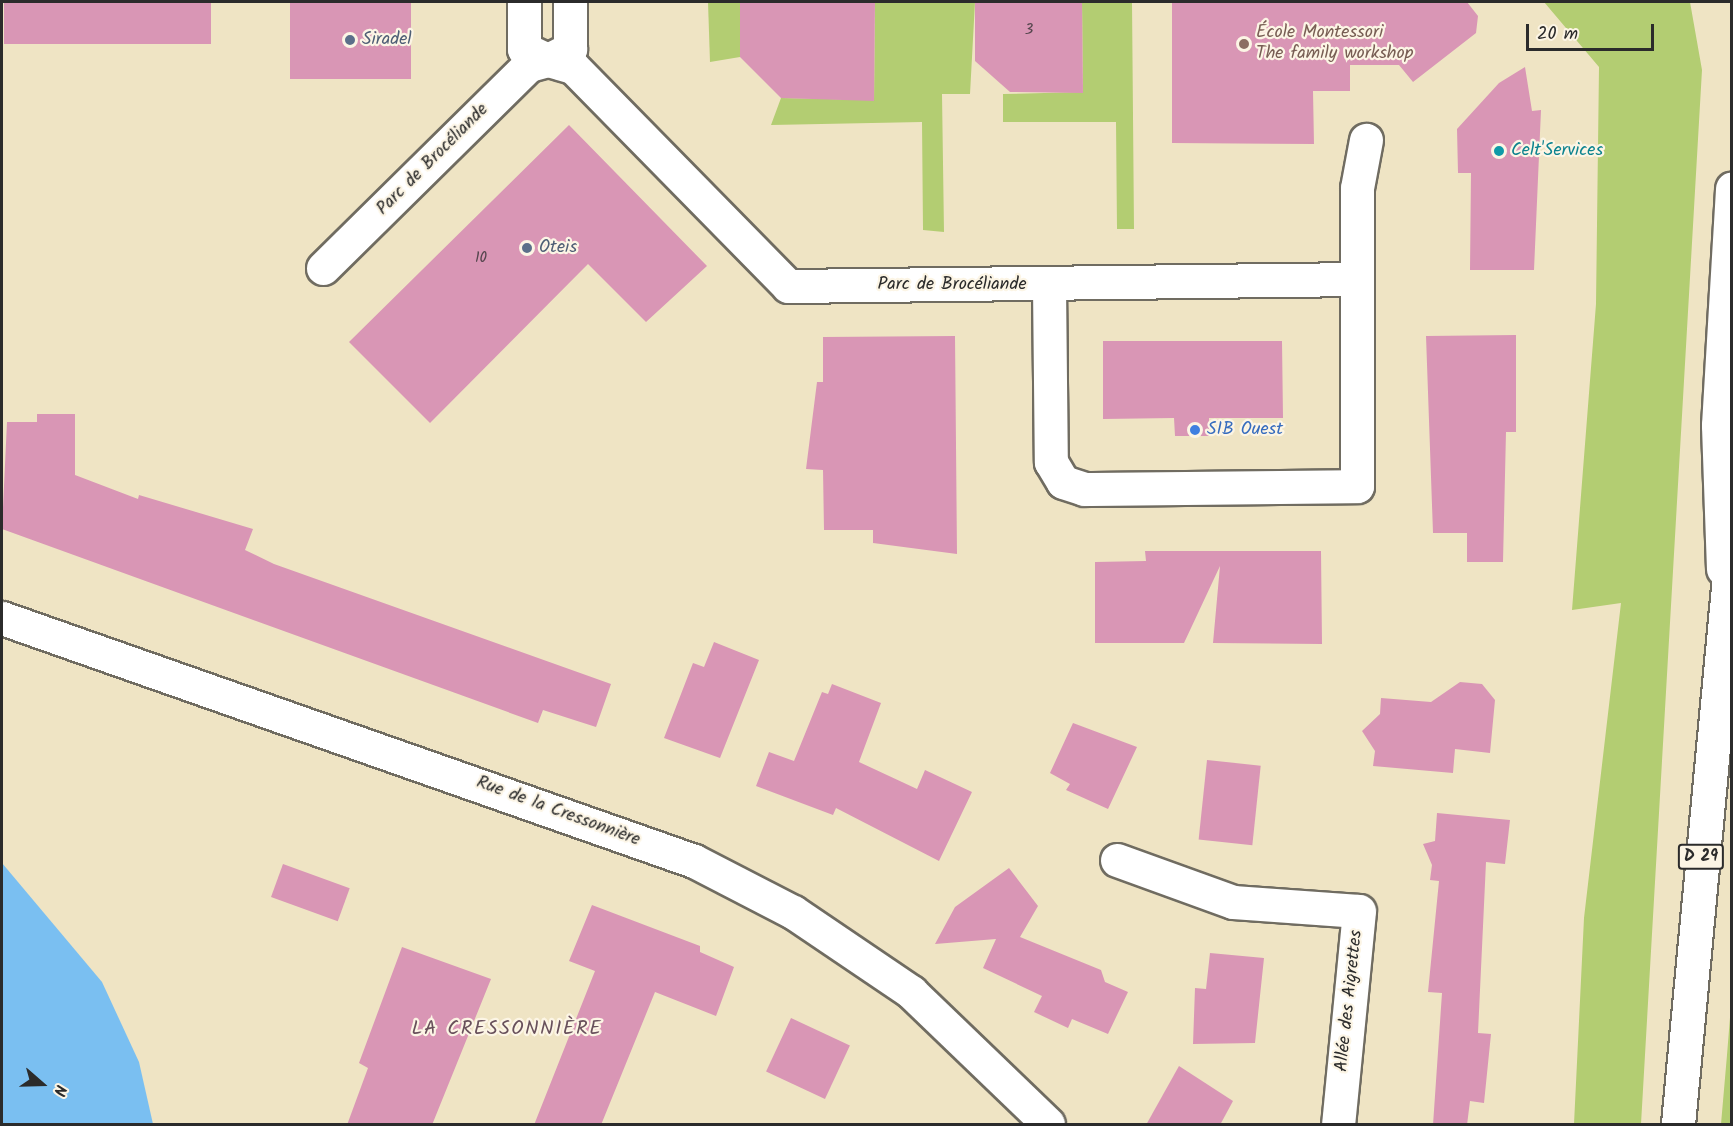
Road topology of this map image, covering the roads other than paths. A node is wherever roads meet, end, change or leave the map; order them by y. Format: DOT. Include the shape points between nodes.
graph roads {
  1 [pos="524,2"];
  2 [pos="570,2"];
  3 [pos="548,60"];
  4 [pos="1366,140"];
  5 [pos="1731,188"];
  6 [pos="323,268"];
  7 [pos="1357,279"];
  8 [pos="1049,285"];
  9 [pos="1731,544"];
  10 [pos="1724,588"];
  11 [pos="2,618"];
  12 [pos="1117,860"];
  13 [pos="1048,1125"];
  14 [pos="1338,1125"];
  15 [pos="1678,1125"];
  1 -- 3 [label="street, Parc de Brocéliande" via="524,49"];
  2 -- 3 [label="street, Parc de Brocéliande" via="570,49"];
  3 -- 6 [label="street, Parc de Brocéliande" via="529,65"];
  3 -- 8 [label="street, Parc de Brocéliande" via="573,68 788,286"];
  4 -- 7 [label="street" via="1357,188"];
  5 -- 10 [label="street, D 29" via="1718,425"];
  7 -- 8 [label="street, Parc de Brocéliande"];
  7 -- 8 [label="street" via="1357,486 1084,489 1064,482 1051,462"];
  9 -- 10 [label="street, D 29"];
  10 -- 15 [label="street, D 29"];
  11 -- 13 [label="street, Rue de la Cressonnière" via="694,861 793,912 911,992"];
  12 -- 14 [label="street, Allée des Aigrettes" via="1233,902 1359,911"];
}
